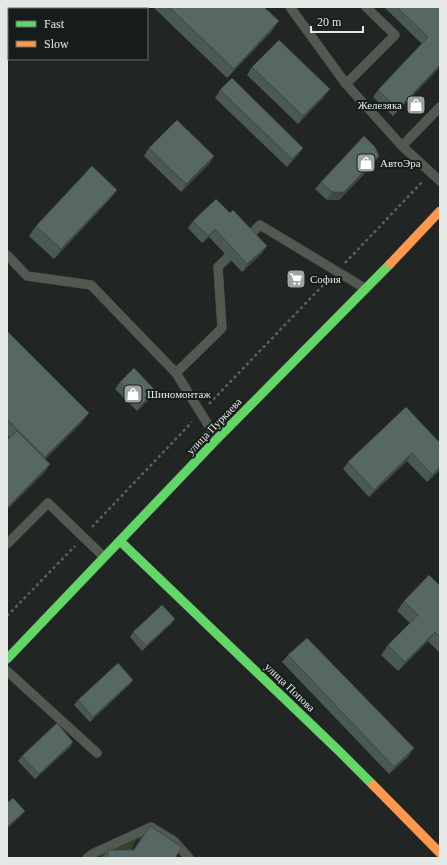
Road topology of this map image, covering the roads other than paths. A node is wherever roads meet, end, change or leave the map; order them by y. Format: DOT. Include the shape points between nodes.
graph roads {
  1 [pos="290,7"];
  2 [pos="366,7"];
  3 [pos="346,84"];
  4 [pos="440,107"];
  5 [pos="402,146"];
  6 [pos="440,181"];
  7 [pos="440,211"];
  8 [pos="7,255"];
  9 [pos="366,289"];
  10 [pos="176,373"];
  11 [pos="217,439"];
  12 [pos="120,541"];
  13 [pos="7,544"];
  14 [pos="104,557"];
  15 [pos="7,658"];
  16 [pos="7,671"];
  17 [pos="97,753"];
  18 [pos="440,853"];
  19 [pos="87,858"];
  20 [pos="189,858"];
  1 -- 3 [label="lane"];
  2 -- 3 [label="lane" via="395,35"];
  3 -- 5 [label="lane"];
  4 -- 5 [label="lane"];
  5 -- 6 [label="lane"];
  7 -- 9 [label="main road, улица Пуркаева"];
  8 -- 10 [label="lane" via="27,276 91,286"];
  9 -- 10 [label="lane" via="260,225 218,267 222,328"];
  9 -- 11 [label="main road, улица Пуркаева"];
  10 -- 11 [label="lane"];
  11 -- 12 [label="main road, улица Пуркаева"];
  12 -- 14 [label="main road, улица Пуркаева"];
  12 -- 18 [label="main road, улица Попова"];
  13 -- 14 [label="lane" via="48,503"];
  14 -- 15 [label="main road, улица Пуркаева"];
  16 -- 17 [label="lane"];
  19 -- 20 [label="lane" via="151,827 174,841"];
}
